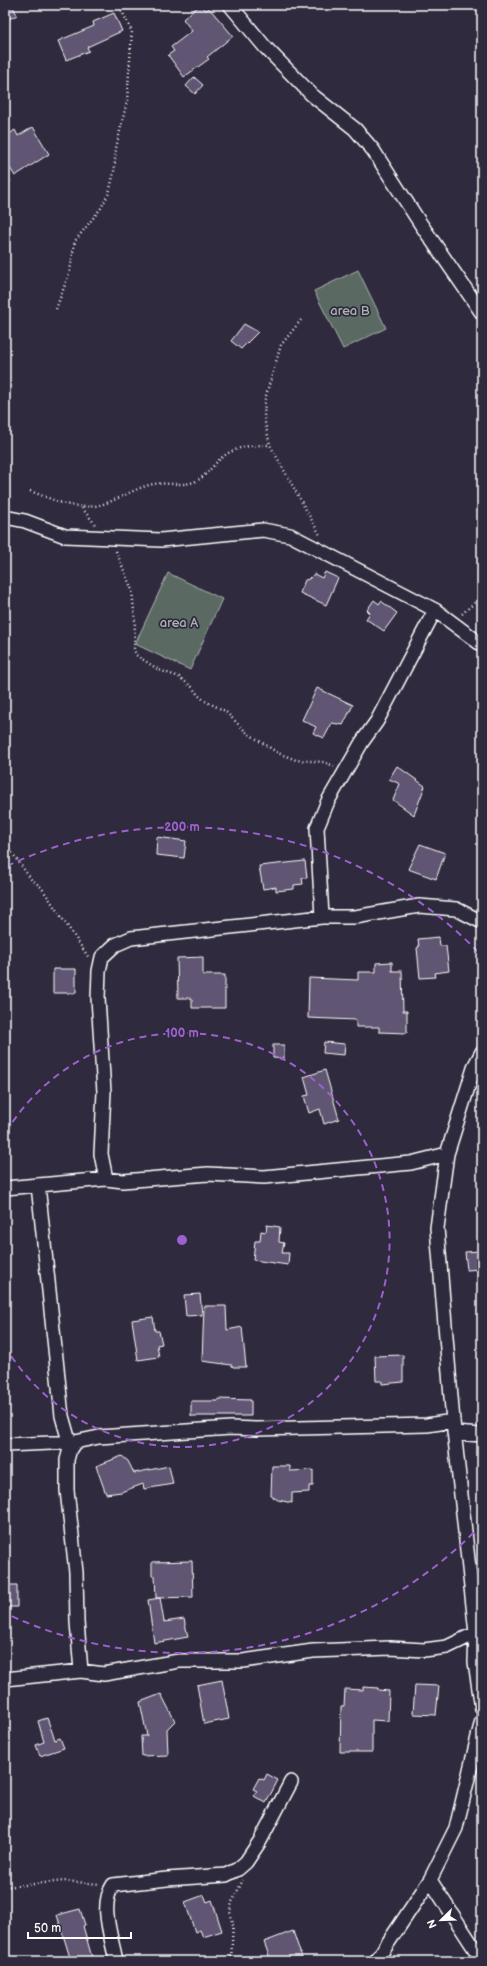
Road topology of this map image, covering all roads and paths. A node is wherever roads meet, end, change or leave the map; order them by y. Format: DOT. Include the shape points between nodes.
graph roads {
  1 [pos="119,5"];
  2 [pos="230,5"];
  3 [pos="5,170"];
  4 [pos="11,184"];
  5 [pos="56,309"];
  6 [pos="482,313"];
  7 [pos="301,320"];
  8 [pos="270,445"];
  9 [pos="30,491"];
  10 [pos="5,517"];
  11 [pos="321,537"];
  12 [pos="111,538"];
  13 [pos="482,596"];
  14 [pos="435,610"];
  15 [pos="453,623"];
  16 [pos="482,645"];
  17 [pos="346,771"];
  18 [pos="5,842"];
  19 [pos="322,917"];
  20 [pos="482,922"];
  21 [pos="99,971"];
  22 [pos="482,1052"];
  23 [pos="447,1154"];
  24 [pos="106,1179"];
  25 [pos="38,1185"];
  26 [pos="5,1188"];
  27 [pos="453,1427"];
  28 [pos="482,1435"];
  29 [pos="72,1442"];
  30 [pos="5,1445"];
  31 [pos="476,1633"];
  32 [pos="81,1671"];
  33 [pos="5,1679"];
  34 [pos="482,1709"];
  35 [pos="482,1720"];
  36 [pos="291,1782"];
  37 [pos="238,1869"];
  38 [pos="430,1880"];
  39 [pos="112,1885"];
  40 [pos="5,1887"];
  41 [pos="482,1960"];
  42 [pos="116,1961"];
  43 [pos="232,1961"];
  44 [pos="376,1961"];
  1 -- 5 [label="path" via="132,32 127,101 116,148 110,193 75,241 70,271"];
  2 -- 6 [label="street" via="265,47 312,95 355,128 373,150 408,206"];
  3 -- 4 [label="path"];
  7 -- 8 [label="path" via="281,345 265,399 264,418"];
  8 -- 9 [label="path" via="249,445 234,449 224,455 205,476 194,482 179,485 148,485 108,503 82,508"];
  8 -- 11 [label="path"];
  10 -- 12 [label="street" via="25,520 65,536"];
  12 -- 14 [label="street" via="161,540 263,530 290,535"];
  12 -- 17 [label="path" via="132,590 136,655 159,670 179,677 205,701 225,711 246,732 278,753 296,760 324,762"];
  13 -- 15 [label="path"];
  14 -- 15 [label="street"];
  14 -- 17 [label="street" via="377,721"];
  15 -- 16 [label="street"];
  17 -- 19 [label="street" via="328,801 317,828"];
  18 -- 21 [label="path" via="31,878 41,887"];
  19 -- 20 [label="street" via="355,917 420,906 435,906 456,909"];
  19 -- 21 [label="street" via="131,938 115,944 102,957"];
  21 -- 24 [label="street" via="98,998 104,1092 101,1154"];
  22 -- 23 [label="street" via="475,1065"];
  23 -- 24 [label="street" via="411,1163 264,1176 208,1174 123,1181"];
  23 -- 27 [label="street" via="437,1228"];
  24 -- 25 [label="street"];
  25 -- 26 [label="street"];
  25 -- 29 [label="street" via="62,1416"];
  27 -- 28 [label="street"];
  27 -- 29 [label="street" via="427,1424 231,1428 99,1437"];
  27 -- 31 [label="street"];
  29 -- 30 [label="street"];
  29 -- 32 [label="street" via="67,1460 67,1490 76,1572"];
  31 -- 32 [label="street" via="447,1647 424,1650 390,1648 313,1651 243,1661 179,1661 104,1674"];
  31 -- 34 [label="street" via="475,1662"];
  32 -- 33 [label="street"];
  35 -- 38 [label="street" via="456,1828"];
  36 -- 37 [label="street" via="260,1841"];
  37 -- 39 [label="street" via="226,1875"];
  37 -- 43 [label="path" via="243,1880 230,1912 233,1923"];
  38 -- 41 [label="street"];
  38 -- 44 [label="street"];
  39 -- 40 [label="path" via="64,1881"];
  39 -- 42 [label="street" via="106,1906"];
}
